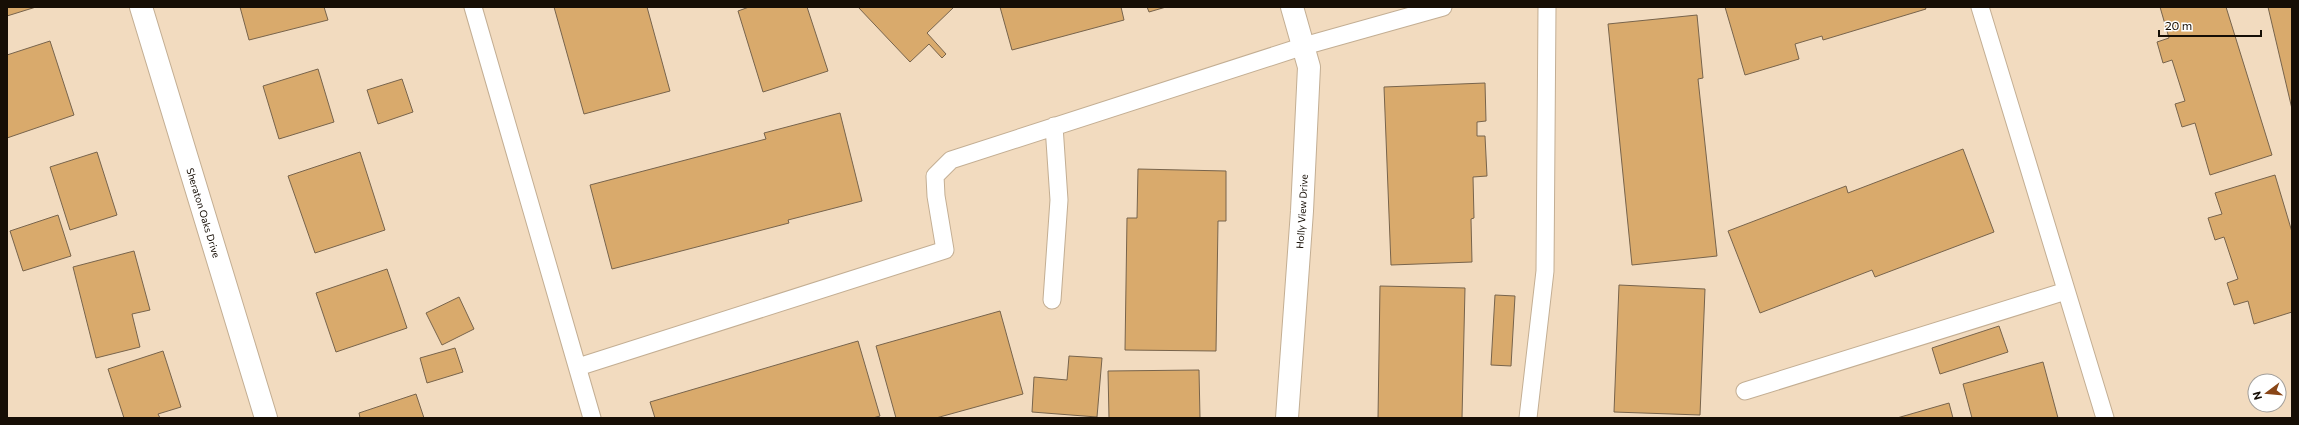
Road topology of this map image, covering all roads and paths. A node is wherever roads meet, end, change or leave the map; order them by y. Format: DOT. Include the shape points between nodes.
graph roads {
  1 [pos="141,7"];
  2 [pos="473,7"];
  3 [pos="1292,7"];
  4 [pos="1443,7"];
  5 [pos="1547,7"];
  6 [pos="1980,7"];
  7 [pos="1304,46"];
  8 [pos="1054,126"];
  9 [pos="2066,291"];
  10 [pos="1052,300"];
  11 [pos="578,368"];
  12 [pos="1745,391"];
  13 [pos="266,418"];
  14 [pos="592,418"];
  15 [pos="1287,418"];
  16 [pos="1528,418"];
  17 [pos="2105,418"];
  1 -- 13 [label="street, Sheraton Oaks Drive"];
  2 -- 11 [label="lane"];
  3 -- 7 [label="street, Holly View Drive"];
  4 -- 7 [label="lane"];
  5 -- 16 [label="lane" via="1545,271"];
  6 -- 9 [label="lane"];
  7 -- 8 [label="lane"];
  7 -- 15 [label="street, Holly View Drive" via="1309,67 1302,211"];
  8 -- 10 [label="lane" via="1059,200"];
  8 -- 11 [label="lane" via="951,160 935,176 945,250"];
  9 -- 12 [label="lane"];
  9 -- 17 [label="lane"];
  11 -- 14 [label="lane"];
}
